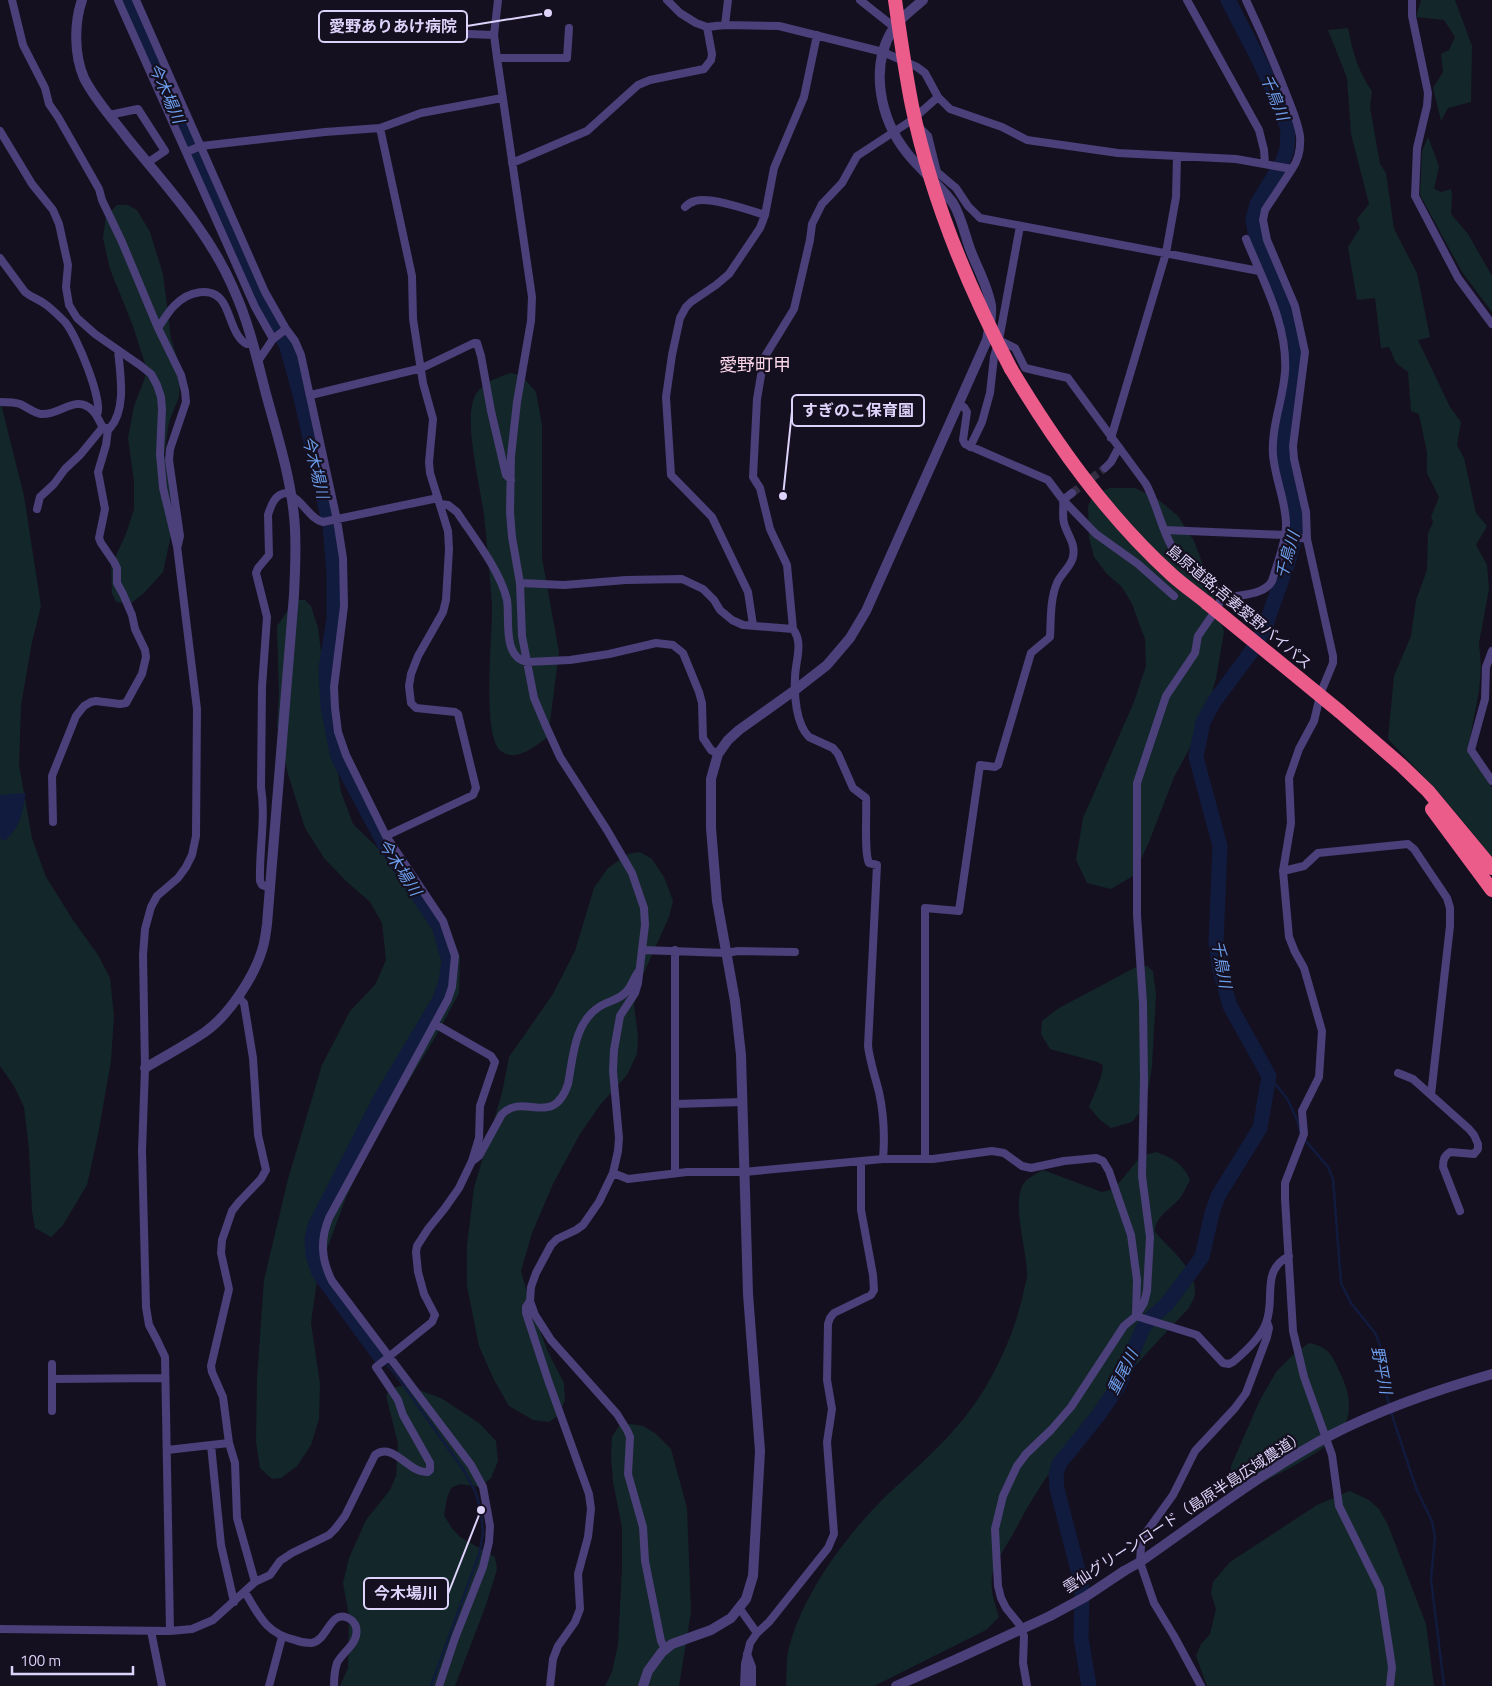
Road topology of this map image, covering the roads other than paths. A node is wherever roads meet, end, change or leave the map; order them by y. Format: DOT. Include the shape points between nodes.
graph roads {
  1 [pos="12,0"];
  2 [pos="82,0"];
  3 [pos="118,0"];
  4 [pos="136,0"];
  5 [pos="498,0"];
  6 [pos="667,0"];
  7 [pos="728,0"];
  8 [pos="860,0"];
  9 [pos="895,0"];
  10 [pos="923,0"];
  11 [pos="1187,0"];
  12 [pos="1246,0"];
  13 [pos="1412,0"];
  14 [pos="725,25"];
  15 [pos="894,26"];
  16 [pos="707,27"];
  17 [pos="569,28"];
  18 [pos="416,32"];
  19 [pos="494,35"];
  20 [pos="817,35"];
  21 [pos="883,52"];
  22 [pos="496,58"];
  23 [pos="938,97"];
  24 [pos="502,98"];
  25 [pos="109,115"];
  26 [pos="912,120"];
  27 [pos="380,128"];
  28 [pos="0,131"];
  29 [pos="893,132"];
  30 [pos="200,146"];
  31 [pos="188,152"];
  32 [pos="1178,157"];
  33 [pos="148,163"];
  34 [pos="512,163"];
  35 [pos="1268,165"];
  36 [pos="1290,169"];
  37 [pos="685,207"];
  38 [pos="766,215"];
  39 [pos="1020,226"];
  40 [pos="1246,239"];
  41 [pos="1166,253"];
  42 [pos="0,258"];
  43 [pos="1259,271"];
  44 [pos="1492,324"];
  45 [pos="158,328"];
  46 [pos="279,334"];
  47 [pos="999,340"];
  48 [pos="253,343"];
  49 [pos="118,350"];
  50 [pos="258,361"];
  51 [pos="422,368"];
  52 [pos="311,395"];
  53 [pos="0,402"];
  54 [pos="958,404"];
  55 [pos="97,416"];
  56 [pos="105,428"];
  57 [pos="1111,438"];
  58 [pos="970,447"];
  59 [pos="1118,447"];
  60 [pos="1105,468"];
  61 [pos="511,480"];
  62 [pos="1072,493"];
  63 [pos="291,495"];
  64 [pos="1064,500"];
  65 [pos="439,501"];
  66 [pos="37,509"];
  67 [pos="331,521"];
  68 [pos="1165,530"];
  69 [pos="1286,535"];
  70 [pos="1305,539"];
  71 [pos="176,546"];
  72 [pos="520,583"];
  73 [pos="1174,596"];
  74 [pos="1221,598"];
  75 [pos="753,625"];
  76 [pos="793,629"];
  77 [pos="1492,650"];
  78 [pos="527,662"];
  79 [pos="795,690"];
  80 [pos="1368,737"];
  81 [pos="718,754"];
  82 [pos="1492,781"];
  83 [pos="53,822"];
  84 [pos="386,836"];
  85 [pos="1492,868"];
  86 [pos="1283,871"];
  87 [pos="270,888"];
  88 [pos="1492,890"];
  89 [pos="642,950"];
  90 [pos="675,950"];
  91 [pos="795,952"];
  92 [pos="726,953"];
  93 [pos="640,972"];
  94 [pos="238,997"];
  95 [pos="435,1024"];
  96 [pos="145,1068"];
  97 [pos="1398,1073"];
  98 [pos="1431,1095"];
  99 [pos="743,1102"];
  100 [pos="675,1104"];
  101 [pos="925,1159"];
  102 [pos="883,1160"];
  103 [pos="472,1161"];
  104 [pos="861,1162"];
  105 [pos="744,1172"];
  106 [pos="613,1173"];
  107 [pos="675,1174"];
  108 [pos="1460,1211"];
  109 [pos="1289,1256"];
  110 [pos="530,1301"];
  111 [pos="1136,1316"];
  112 [pos="1267,1322"];
  113 [pos="388,1357"];
  114 [pos="52,1364"];
  115 [pos="1492,1374"];
  116 [pos="165,1378"];
  117 [pos="52,1379"];
  118 [pos="52,1411"];
  119 [pos="1329,1436"];
  120 [pos="229,1443"];
  121 [pos="211,1445"];
  122 [pos="166,1450"];
  123 [pos="1140,1562"];
  124 [pos="255,1582"];
  125 [pos="245,1592"];
  126 [pos="234,1602"];
  127 [pos="740,1609"];
  128 [pos="0,1629"];
  129 [pos="151,1631"];
  130 [pos="170,1631"];
  131 [pos="757,1633"];
  132 [pos="282,1637"];
  133 [pos="665,1649"];
  134 [pos="748,1654"];
  135 [pos="162,1686"];
  136 [pos="269,1686"];
  137 [pos="334,1686"];
  138 [pos="439,1686"];
  139 [pos="550,1686"];
  140 [pos="643,1686"];
  141 [pos="744,1686"];
  142 [pos="752,1686"];
  143 [pos="896,1686"];
  144 [pos="1027,1686"];
  145 [pos="1201,1686"];
  146 [pos="1390,1686"];
  1 -- 45 [label="street" via="23,45 45,88 49,104 99,189"];
  2 -- 25 [label="street" via="76,31 78,58 84,77"];
  3 -- 31 [label="street"];
  4 -- 30 [label="street"];
  5 -- 19 [label="street"];
  6 -- 16 [label="street" via="680,13"];
  7 -- 14 [label="street"];
  8 -- 15 [label="street"];
  9 -- 80 [label="highway, 島原道路;吾妻愛野バイパス, bridge" via="912,106 929,172 963,269 1011,369 1053,436 1086,482 1172,575"];
  10 -- 15 [label="street"];
  11 -- 35 [label="street" via="1259,130"];
  12 -- 36 [label="street" via="1270,50 1297,124 1300,155"];
  13 -- 44 [label="street" via="1412,16 1428,92 1417,148 1415,196 1458,278"];
  14 -- 16 [label="street"];
  14 -- 20 [label="street" via="779,26"];
  15 -- 21 [label="street"];
  16 -- 34 [label="street" via="712,54 704,69 650,80 638,86 587,131"];
  17 -- 22 [label="street" via="566,58"];
  18 -- 19 [label="street"];
  19 -- 22 [label="street"];
  20 -- 21 [label="street"];
  20 -- 38 [label="street" via="804,97 774,168"];
  21 -- 23 [label="street" via="918,67"];
  21 -- 29 [label="street" via="880,93"];
  22 -- 24 [label="street"];
  23 -- 26 [label="street"];
  23 -- 32 [label="street" via="950,109 1027,140 1118,153"];
  24 -- 27 [label="street" via="421,113"];
  24 -- 34 [label="street"];
  25 -- 33 [label="street"];
  25 -- 33 [label="street" via="138,109 165,151"];
  26 -- 29 [label="street"];
  26 -- 39 [label="street" via="928,136 938,172 956,188 974,212 986,220"];
  27 -- 30 [label="street"];
  27 -- 51 [label="street" via="412,276 413,319"];
  28 -- 49 [label="street" via="59,224 68,265 66,287 69,304 77,318"];
  29 -- 54 [label="street" via="907,153 942,188 954,206 987,289 991,320 987,340"];
  29 -- 76 [label="street" via="857,156 842,183 822,204 812,224 794,309 764,358 756,399 753,477 760,488 770,529 787,565"];
  30 -- 31 [label="street"];
  30 -- 46 [label="street" via="265,292"];
  31 -- 46 [label="street" via="255,307"];
  32 -- 35 [label="street" via="1236,159"];
  32 -- 41 [label="street" via="1176,197"];
  33 -- 48 [label="street" via="220,259"];
  34 -- 61 [label="street" via="532,297 517,402"];
  35 -- 36 [label="street"];
  36 -- 70 [label="street" via="1262,220 1295,306 1305,352 1293,446 1306,512"];
  37 -- 38 [label="street" via="693,201 713,201"];
  38 -- 75 [label="street" via="729,274 686,307 680,318 666,397 671,475 712,518 748,592"];
  39 -- 41 [label="street"];
  39 -- 47 [label="street"];
  40 -- 43 [label="street"];
  41 -- 43 [label="street"];
  41 -- 57 [label="street"];
  42 -- 55 [label="street" via="25,292 44,304 70,329 95,391"];
  43 -- 69 [label="street" via="1277,315 1286,355 1273,454"];
  45 -- 48 [label="street" via="180,301 202,291 210,292 224,302 239,338 247,344"];
  45 -- 71 [label="street" via="181,375 186,402 168,460 180,536"];
  46 -- 50 [label="street"];
  46 -- 52 [label="street" via="298,347"];
  47 -- 57 [label="street" via="1015,348 1025,368 1068,378"];
  47 -- 58 [label="street" via="990,393 982,422"];
  48 -- 50 [label="street"];
  49 -- 56 [label="street" via="122,391 112,427"];
  49 -- 71 [label="street" via="151,374 161,397 160,454"];
  50 -- 63 [label="street"];
  51 -- 52 [label="street"];
  51 -- 61 [label="street" via="474,342 479,346 506,475"];
  51 -- 65 [label="street" via="433,419 430,467"];
  52 -- 67 [label="street"];
  53 -- 55 [label="street" via="19,404 40,414 80,404"];
  54 -- 58 [label="street" via="967,412 963,440"];
  54 -- 79 [label="street" via="866,611 850,638 827,665"];
  55 -- 56 [label="street"];
  56 -- 66 [label="street" via="40,497"];
  56 -- 83 [label="street" via="106,445 98,472 105,509 99,538 117,568 117,583 145,650 144,664 126,702 91,702 76,716 52,776"];
  57 -- 59 [label="street"];
  58 -- 64 [label="street" via="1048,480"];
  59 -- 60 [label="street"];
  59 -- 68 [label="street" via="1146,484"];
  61 -- 72 [label="street" via="512,537"];
  62 -- 64 [label="street"];
  63 -- 67 [label="street" via="318,521"];
  63 -- 87 [label="street" via="294,595"];
  63 -- 87 [label="street" via="280,494 270,509 269,555 256,573 267,617 262,687 261,787 264,802 260,881"];
  64 -- 73 [label="street" via="1096,534 1138,564"];
  64 -- 101 [label="street" via="1064,524 1074,548 1071,564 1058,581 1053,595 1050,637 1031,653 999,763 995,767 980,765 959,911 925,908"];
  65 -- 67 [label="street"];
  65 -- 78 [label="street" via="457,512 496,573 507,602 512,651 520,660"];
  65 -- 84 [label="street" via="448,531 446,600 411,674 411,703 416,708 458,714 476,788 473,795"];
  67 -- 84 [label="street" via="343,558 344,606 335,665 334,708 338,732 346,756"];
  68 -- 69 [label="street"];
  68 -- 74 [label="street" via="1178,556 1216,588"];
  69 -- 70 [label="street"];
  69 -- 74 [label="street" via="1272,581 1266,589"];
  70 -- 86 [label="street" via="1333,663 1314,721 1289,778 1291,823"];
  71 -- 96 [label="street" via="197,709 196,836 186,867 157,896 144,929"];
  72 -- 75 [label="street" via="564,585 682,579 703,589 732,620"];
  72 -- 78 [label="street" via="522,636"];
  74 -- 111 [label="street" via="1198,636 1195,653 1166,696 1137,783 1137,915 1144,1060 1142,1176 1150,1237 1148,1291"];
  75 -- 76 [label="street"];
  76 -- 79 [label="street" via="799,645"];
  77 -- 82 [label="street" via="1486,667 1485,700 1471,750"];
  78 -- 81 [label="street" via="570,660 656,643 673,645 683,653 699,692 703,738"];
  78 -- 89 [label="street" via="534,698 560,758 607,830 639,890 645,925"];
  79 -- 81 [label="street" via="739,730"];
  79 -- 102 [label="street" via="806,734 838,754 852,788 866,798 866,857 869,863 877,865 868,1046 885,1129"];
  80 -- 85 [label="highway" via="1428,791"];
  80 -- 88 [label="highway" via="1428,803"];
  81 -- 92 [label="street" via="711,779 711,828 717,901"];
  84 -- 95 [label="street" via="443,921 455,956 452,987"];
  86 -- 98 [label="street" via="1304,866 1318,853 1408,844 1447,898 1450,926"];
  86 -- 109 [label="street" via="1289,938 1304,968 1322,1031 1319,1077 1302,1111 1304,1134 1285,1184"];
  87 -- 94 [label="street" via="263,948"];
  89 -- 90 [label="street"];
  89 -- 93 [label="street"];
  90 -- 92 [label="street"];
  90 -- 100 [label="street"];
  91 -- 92 [label="street"];
  92 -- 99 [label="street" via="735,1001"];
  93 -- 103 [label="street" via="625,994 591,1014 579,1030 568,1084 557,1103 549,1108 507,1109"];
  93 -- 106 [label="street" via="637,988 620,1016 614,1050 619,1138"];
  94 -- 96 [label="street" via="206,1031"];
  94 -- 120 [label="street" via="244,1003 253,1058 258,1135 266,1170 232,1211 222,1240 221,1253 230,1289 211,1366 223,1397"];
  95 -- 103 [label="street" via="491,1056 495,1062 480,1106 479,1138"];
  95 -- 113 [label="street" via="329,1218 322,1243 323,1257 332,1281"];
  96 -- 116 [label="street" via="142,1151 146,1307 148,1326 164,1357"];
  97 -- 98 [label="street" via="1413,1079"];
  98 -- 108 [label="street" via="1469,1129 1478,1144 1474,1154 1450,1152 1444,1158 1443,1167"];
  99 -- 100 [label="street"];
  99 -- 105 [label="street"];
  100 -- 107 [label="street"];
  101 -- 102 [label="street"];
  101 -- 111 [label="street" via="992,1151 1004,1153 1022,1166 1031,1168 1064,1161 1096,1158 1103,1161 1131,1235 1137,1280"];
  102 -- 104 [label="street"];
  103 -- 113 [label="street" via="459,1188 417,1246 418,1272 434,1318"];
  104 -- 105 [label="street"];
  104 -- 131 [label="street" via="861,1210 874,1290 871,1295 834,1313 828,1324 827,1380 832,1409 828,1442 834,1534 822,1556"];
  105 -- 107 [label="street"];
  105 -- 127 [label="street" via="748,1294 760,1451 753,1576"];
  106 -- 107 [label="street" via="628,1179"];
  106 -- 110 [label="street" via="583,1225 551,1245 536,1273"];
  109 -- 112 [label="street" via="1274,1268"];
  109 -- 119 [label="street" via="1293,1332 1304,1377"];
  110 -- 133 [label="street" via="547,1334 617,1414 630,1437 628,1474 644,1527 648,1579"];
  110 -- 139 [label="street" via="526,1313 589,1494 591,1509 578,1574 580,1609 558,1646"];
  111 -- 112 [label="street" via="1197,1335 1216,1357 1229,1364"];
  111 -- 144 [label="street" via="1124,1326 1071,1406 1016,1466 1003,1496 995,1529 998,1586 1000,1598 1024,1636 1023,1663"];
  112 -- 123 [label="street" via="1267,1337 1246,1393 1195,1452 1173,1496 1145,1534"];
  113 -- 124 [label="street" via="376,1367 398,1400 430,1463 430,1470 421,1472 387,1451 379,1452 335,1529 292,1553 280,1561 270,1575"];
  113 -- 138 [label="street" via="471,1465 483,1487 488,1508 489,1542 484,1567"];
  114 -- 117 [label="street"];
  115 -- 119 [label="street, 雲仙グリーンロード（島原半島広域農道）" via="1395,1406"];
  116 -- 117 [label="street"];
  116 -- 122 [label="street"];
  117 -- 118 [label="street"];
  119 -- 123 [label="street, 雲仙グリーンロード（島原半島広域農道）" via="1278,1466"];
  119 -- 146 [label="street" via="1339,1506 1380,1589 1392,1667"];
  120 -- 121 [label="street"];
  120 -- 124 [label="street" via="235,1463 237,1518"];
  121 -- 122 [label="street"];
  121 -- 126 [label="street" via="221,1545"];
  122 -- 130 [label="street"];
  123 -- 143 [label="street, 雲仙グリーンロード（島原半島広域農道）, bridge" via="1050,1616"];
  123 -- 145 [label="street" via="1154,1603"];
  124 -- 125 [label="street"];
  125 -- 126 [label="street"];
  125 -- 132 [label="street" via="265,1625"];
  126 -- 130 [label="street" via="204,1625"];
  127 -- 131 [label="street"];
  127 -- 133 [label="street" via="721,1625"];
  128 -- 129 [label="street"];
  129 -- 130 [label="street"];
  129 -- 135 [label="street"];
  131 -- 134 [label="street"];
  132 -- 136 [label="street"];
  132 -- 137 [label="street" via="315,1642 337,1618 352,1621 356,1626 355,1639 336,1665"];
  133 -- 140 [label="street" via="654,1660"];
  134 -- 141 [label="street"];
  134 -- 142 [label="street"];
}
